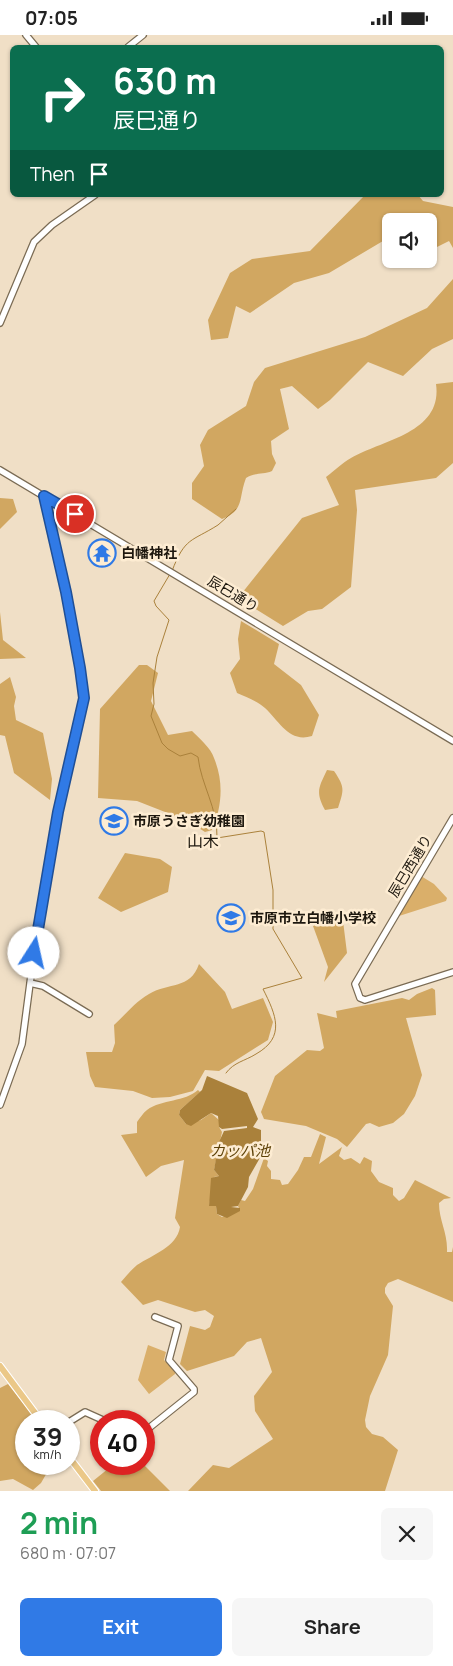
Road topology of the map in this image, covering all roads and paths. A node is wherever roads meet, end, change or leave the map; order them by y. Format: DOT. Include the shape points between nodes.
graph roads {
  1 [pos="26,35"];
  2 [pos="143,35"];
  3 [pos="34,45"];
  4 [pos="130,45"];
  5 [pos="92,197"];
  6 [pos="0,323"];
  7 [pos="0,470"];
  8 [pos="44,496"];
  9 [pos="453,741"];
  10 [pos="453,818"];
  11 [pos="453,972"];
  12 [pos="30,983"];
  13 [pos="89,1013"];
  14 [pos="0,1105"];
  15 [pos="155,1317"];
  16 [pos="0,1366"];
  17 [pos="33,1410"];
  18 [pos="155,1423"];
  19 [pos="80,1471"];
  20 [pos="95,1491"];
  1 -- 3 [label="street"];
  2 -- 4 [label="street"];
  5 -- 6 [label="street" via="34,242"];
  7 -- 8 [label="street, 辰巳通り"];
  8 -- 9 [label="street, 辰巳通り"];
  8 -- 12 [label="street" via="66,592 84,698 58,812"];
  10 -- 11 [label="street, 辰巳西通り" via="355,984 360,998 365,1001"];
  12 -- 13 [label="street" via="41,985"];
  12 -- 14 [label="street" via="22,1044"];
  15 -- 18 [label="street" via="178,1326 168,1360 194,1389"];
  16 -- 17 [label="main road"];
  19 -- 20 [label="main road"];
}
